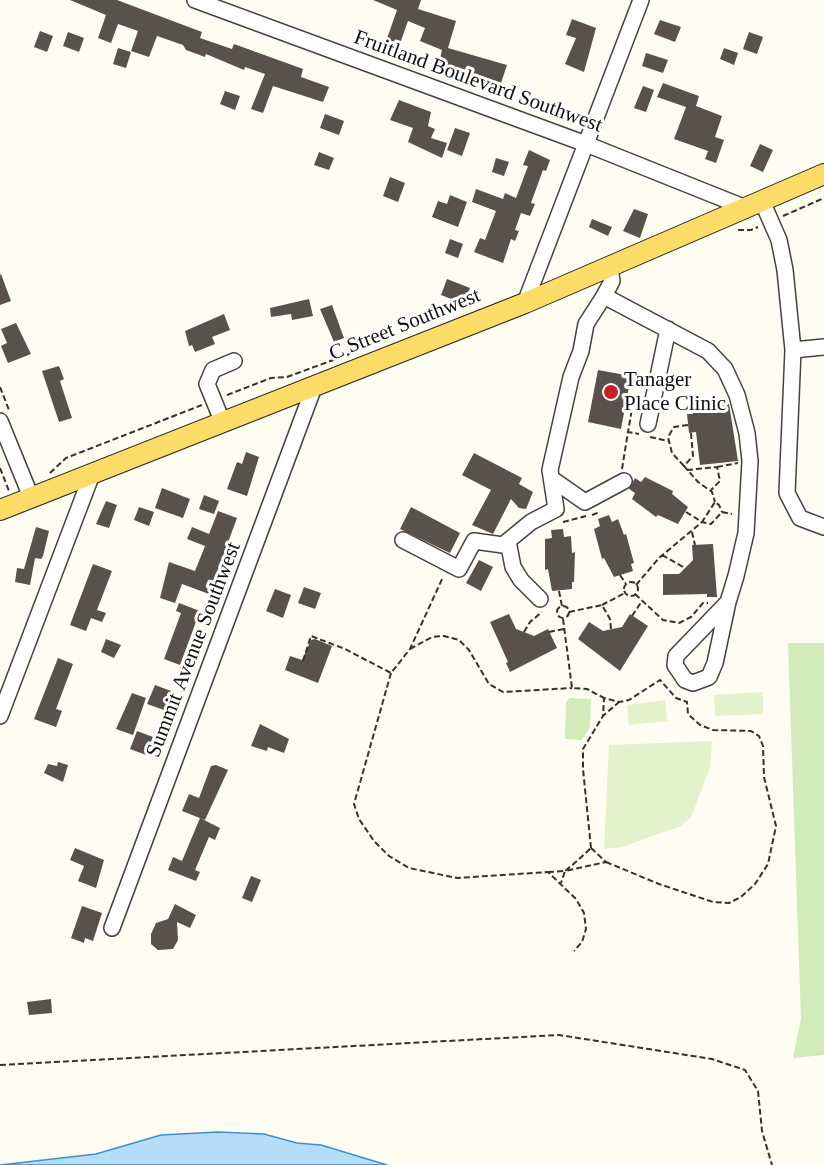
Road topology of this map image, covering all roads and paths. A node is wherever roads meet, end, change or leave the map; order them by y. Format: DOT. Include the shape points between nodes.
graph roads {
  1 [pos="195,0"];
  2 [pos="641,0"];
  3 [pos="586,144"];
  4 [pos="824,174"];
  5 [pos="824,198"];
  6 [pos="754,204"];
  7 [pos="771,221"];
  8 [pos="751,230"];
  9 [pos="610,268"];
  10 [pos="604,296"];
  11 [pos="525,303"];
  12 [pos="668,329"];
  13 [pos="824,347"];
  14 [pos="793,350"];
  15 [pos="234,362"];
  16 [pos="314,387"];
  17 [pos="625,407"];
  18 [pos="0,421"];
  19 [pos="223,423"];
  20 [pos="648,424"];
  21 [pos="688,425"];
  22 [pos="628,432"];
  23 [pos="691,433"];
  24 [pos="668,441"];
  25 [pos="750,461"];
  26 [pos="684,466"];
  27 [pos="717,467"];
  28 [pos="0,468"];
  29 [pos="687,470"];
  30 [pos="92,474"];
  31 [pos="552,479"];
  32 [pos="5,481"];
  33 [pos="624,481"];
  34 [pos="0,483"];
  35 [pos="711,491"];
  36 [pos="9,492"];
  37 [pos="31,497"];
  38 [pos="585,502"];
  39 [pos="715,502"];
  40 [pos="0,510"];
  41 [pos="600,512"];
  42 [pos="686,512"];
  43 [pos="722,512"];
  44 [pos="747,515"];
  45 [pos="556,516"];
  46 [pos="702,522"];
  47 [pos="824,527"];
  48 [pos="692,532"];
  49 [pos="403,540"];
  50 [pos="508,541"];
  51 [pos="695,545"];
  52 [pos="662,555"];
  53 [pos="450,564"];
  54 [pos="685,568"];
  55 [pos="620,575"];
  56 [pos="626,584"];
  57 [pos="636,585"];
  58 [pos="559,591"];
  59 [pos="625,592"];
  60 [pos="635,594"];
  61 [pos="642,602"];
  62 [pos="541,605"];
  63 [pos="602,605"];
  64 [pos="562,606"];
  65 [pos="725,606"];
  66 [pos="569,612"];
  67 [pos="632,616"];
  68 [pos="563,619"];
  69 [pos="564,629"];
  70 [pos="611,629"];
  71 [pos="524,632"];
  72 [pos="549,632"];
  73 [pos="410,649"];
  74 [pos="303,661"];
  75 [pos="391,673"];
  76 [pos="572,688"];
  77 [pos="604,698"];
  78 [pos="619,702"];
  79 [pos="0,716"];
  80 [pos="603,716"];
  81 [pos="591,848"];
  82 [pos="606,862"];
  83 [pos="565,871"];
  84 [pos="548,872"];
  85 [pos="561,883"];
  86 [pos="112,928"];
  87 [pos="574,951"];
  88 [pos="0,1065"];
  89 [pos="772,1165"];
  1 -- 3 [label="street, Fruitland Boulevard Southwest"];
  2 -- 3 [label="street"];
  3 -- 6 [label="street, Fruitland Boulevard Southwest"];
  3 -- 11 [label="street"];
  4 -- 6 [label="main road, C Street Southwest"];
  5 -- 7 [label="path"];
  6 -- 7 [label="street"];
  6 -- 9 [label="main road, C Street Southwest"];
  7 -- 8 [label="path"];
  7 -- 14 [label="street" via="785,270"];
  9 -- 10 [label="street" via="612,281"];
  9 -- 11 [label="main road, C Street Southwest"];
  10 -- 12 [label="street"];
  10 -- 31 [label="street" via="586,324 550,470"];
  11 -- 16 [label="main road, C Street Southwest"];
  12 -- 20 [label="street"];
  12 -- 25 [label="street" via="708,351 725,369 737,395"];
  13 -- 14 [label="street"];
  14 -- 47 [label="street" via="787,493 800,518"];
  15 -- 19 [label="street" via="213,370 207,384"];
  16 -- 19 [label="main road, C Street Southwest"];
  16 -- 86 [label="street, Summit Avenue Southwest"];
  17 -- 22 [label="path" via="632,409"];
  18 -- 37 [label="street"];
  19 -- 30 [label="main road, C Street Southwest"];
  21 -- 24 [label="path" via="674,427"];
  22 -- 24 [label="path"];
  22 -- 33 [label="path" via="622,463"];
  23 -- 26 [label="path" via="693,456"];
  24 -- 26 [label="path" via="672,453"];
  25 -- 27 [label="path"];
  25 -- 44 [label="street"];
  26 -- 29 [label="path"];
  27 -- 29 [label="path"];
  27 -- 35 [label="path" via="720,482"];
  28 -- 32 [label="path"];
  29 -- 35 [label="path"];
  30 -- 37 [label="main road, C Street Southwest"];
  30 -- 79 [label="street"];
  31 -- 38 [label="street"];
  31 -- 45 [label="street"];
  32 -- 34 [label="path"];
  32 -- 36 [label="path"];
  33 -- 38 [label="street"];
  35 -- 39 [label="path"];
  37 -- 40 [label="main road, C Street Southwest"];
  38 -- 45 [label="street"];
  39 -- 43 [label="path"];
  39 -- 46 [label="path"];
  41 -- 45 [label="path"];
  42 -- 46 [label="path"];
  43 -- 44 [label="path"];
  43 -- 46 [label="path" via="711,524"];
  44 -- 65 [label="street" via="746,533"];
  45 -- 50 [label="street" via="531,522"];
  46 -- 48 [label="path"];
  48 -- 51 [label="path"];
  48 -- 52 [label="path"];
  49 -- 53 [label="street"];
  50 -- 53 [label="street" via="503,545 474,540 459,568"];
  50 -- 62 [label="street" via="513,567"];
  52 -- 54 [label="path"];
  52 -- 57 [label="path"];
  53 -- 73 [label="path"];
  55 -- 56 [label="path"];
  56 -- 57 [label="path"];
  56 -- 59 [label="path"];
  57 -- 60 [label="path"];
  58 -- 64 [label="path"];
  59 -- 60 [label="path" via="628,596"];
  59 -- 63 [label="path"];
  60 -- 61 [label="path"];
  61 -- 65 [label="path" via="663,620 679,623 691,617 703,603"];
  61 -- 67 [label="path"];
  62 -- 71 [label="path"];
  63 -- 66 [label="path"];
  63 -- 70 [label="path"];
  64 -- 66 [label="path"];
  64 -- 68 [label="path" via="556,614"];
  65 -- 65 [label="street" via="709,677 693,683 685,681 675,665 676,656"];
  66 -- 68 [label="path"];
  68 -- 69 [label="path"];
  69 -- 72 [label="path"];
  69 -- 76 [label="path"];
  73 -- 75 [label="path"];
  73 -- 76 [label="path" via="432,637 444,636 459,640 489,684 503,692"];
  74 -- 75 [label="path" via="311,636"];
  75 -- 84 [label="path" via="354,804 374,842 409,868 457,878"];
  76 -- 77 [label="path" via="587,689"];
  77 -- 78 [label="path"];
  77 -- 80 [label="path"];
  78 -- 80 [label="path"];
  78 -- 82 [label="path" via="660,680 676,698 687,702 688,714 700,725 713,730 751,731 759,736 776,826 768,864 755,885 729,903 712,902"];
  80 -- 81 [label="path" via="583,749"];
  81 -- 82 [label="path"];
  81 -- 83 [label="path"];
  82 -- 83 [label="path"];
  83 -- 84 [label="path"];
  83 -- 85 [label="path"];
  84 -- 85 [label="path"];
  85 -- 87 [label="path" via="584,913 586,929"];
  88 -- 89 [label="path" via="559,1035 712,1059 745,1070 758,1091 762,1131"];
}
